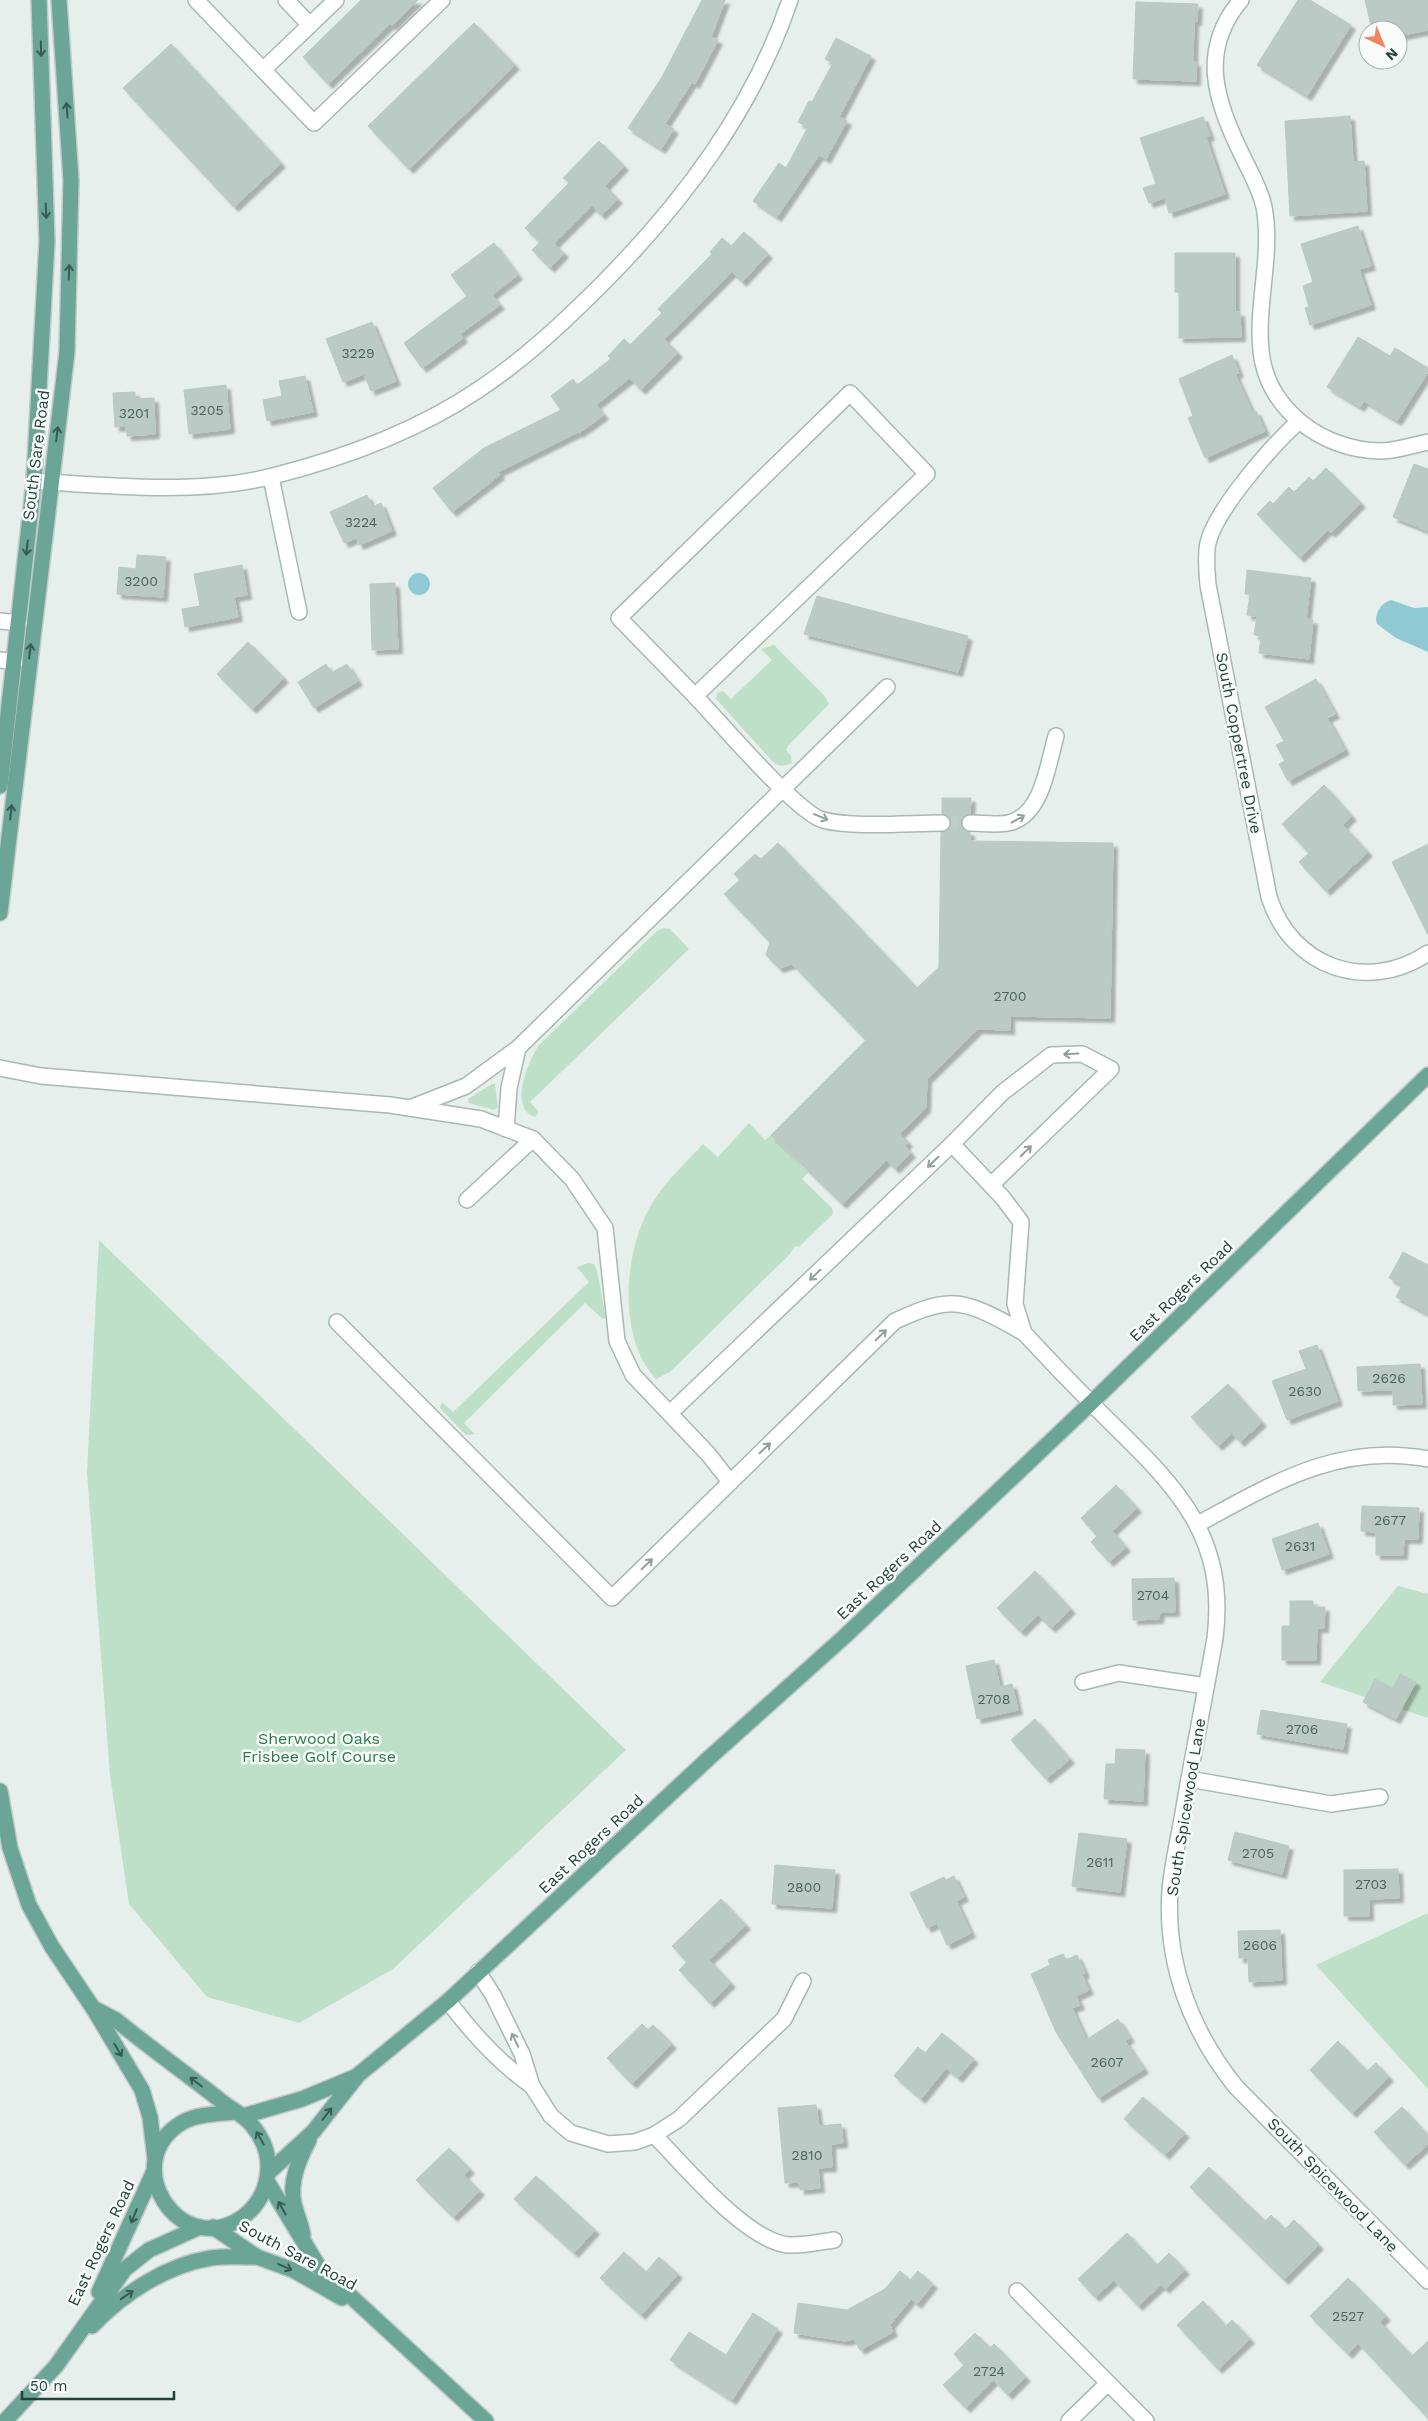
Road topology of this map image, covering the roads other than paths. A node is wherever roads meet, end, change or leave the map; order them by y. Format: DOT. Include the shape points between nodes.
graph roads {
  1 [pos="40,0"];
  2 [pos="59,0"];
  3 [pos="196,0"];
  4 [pos="286,0"];
  5 [pos="336,0"];
  6 [pos="442,0"];
  7 [pos="790,0"];
  8 [pos="1241,0"];
  9 [pos="310,25"];
  10 [pos="263,70"];
  11 [pos="1298,422"];
  12 [pos="1428,442"];
  13 [pos="271,477"];
  14 [pos="34,481"];
  15 [pos="51,482"];
  16 [pos="299,612"];
  17 [pos="0,621"];
  18 [pos="19,623"];
  19 [pos="7,661"];
  20 [pos="887,687"];
  21 [pos="695,696"];
  22 [pos="1056,736"];
  23 [pos="0,786"];
  24 [pos="782,788"];
  25 [pos="942,823"];
  26 [pos="970,823"];
  27 [pos="0,913"];
  28 [pos="1428,953"];
  29 [pos="518,1048"];
  30 [pos="0,1068"];
  31 [pos="1428,1075"];
  32 [pos="409,1108"];
  33 [pos="506,1129"];
  34 [pos="533,1139"];
  35 [pos="952,1144"];
  36 [pos="991,1185"];
  37 [pos="467,1200"];
  38 [pos="337,1322"];
  39 [pos="1024,1333"];
  40 [pos="1091,1403"];
  41 [pos="670,1414"];
  42 [pos="1428,1459"];
  43 [pos="730,1482"];
  44 [pos="1198,1524"];
  45 [pos="1083,1682"];
  46 [pos="1206,1686"];
  47 [pos="1189,1779"];
  48 [pos="0,1791"];
  49 [pos="1380,1797"];
  50 [pos="478,1972"];
  51 [pos="803,1981"];
  52 [pos="448,2001"];
  53 [pos="93,2008"];
  54 [pos="358,2075"];
  55 [pos="532,2086"];
  56 [pos="239,2114"];
  57 [pos="313,2132"];
  58 [pos="654,2135"];
  59 [pos="155,2166"];
  60 [pos="268,2178"];
  61 [pos="206,2227"];
  62 [pos="834,2240"];
  63 [pos="311,2255"];
  64 [pos="258,2256"];
  65 [pos="1428,2281"];
  66 [pos="1017,2291"];
  67 [pos="367,2313"];
  68 [pos="80,2329"];
  69 [pos="56,2366"];
  70 [pos="1108,2383"];
  71 [pos="5,2421"];
  72 [pos="486,2421"];
  73 [pos="1069,2421"];
  74 [pos="1146,2421"];
  1 -- 14 [label="main road, South Sare Road, one-way" via="47,240"];
  15 -- 2 [label="main road, South Sare Road, one-way" via="66,352 71,180"];
  3 -- 10 [label="street"];
  4 -- 9 [label="street"];
  5 -- 9 [label="street"];
  6 -- 10 [label="street" via="314,123"];
  7 -- 13 [label="street" via="756,81 692,184 616,270 541,342 477,391 414,426 342,455"];
  8 -- 11 [label="street" via="1219,39 1215,84 1221,109 1264,205 1266,236 1260,334 1264,366 1274,392"];
  9 -- 10 [label="street"];
  11 -- 12 [label="street" via="1329,440 1366,450 1395,449"];
  11 -- 28 [label="street, South Coppertree Drive" via="1279,440 1227,506 1208,541 1207,553 1208,585 1269,897 1282,928 1294,942 1330,966 1350,971 1387,971 1403,967"];
  13 -- 15 [label="street" via="189,486 130,487"];
  13 -- 16 [label="street"];
  14 -- 15 [label="street"];
  14 -- 18 [label="main road, South Sare Road, one-way"];
  27 -- 15 [label="main road, South Sare Road, one-way"];
  17 -- 18 [label="street"];
  18 -- 19 [label="main road, South Sare Road"];
  19 -- 23 [label="main road, South Sare Road"];
  20 -- 24 [label="street"];
  21 -- 21 [label="street" via="927,474 850,393 619,618"];
  21 -- 24 [label="street"];
  26 -- 22 [label="street, one-way" via="1012,823 1029,812 1040,790"];
  24 -- 25 [label="street, one-way" via="800,806 822,820"];
  24 -- 29 [label="street"];
  29 -- 32 [label="street" via="466,1086"];
  29 -- 33 [label="street" via="509,1088"];
  30 -- 32 [label="street" via="41,1076"];
  31 -- 40 [label="main road, East Rogers Road"];
  32 -- 33 [label="street" via="481,1119"];
  33 -- 34 [label="street"];
  34 -- 37 [label="street"];
  34 -- 41 [label="street" via="572,1179 605,1228 617,1341 633,1375"];
  35 -- 36 [label="street"];
  36 -- 35 [label="street, one-way" via="1112,1069 1082,1054 1051,1055 1002,1093"];
  35 -- 41 [label="street, one-way"];
  36 -- 39 [label="street" via="1021,1222 1015,1304"];
  38 -- 43 [label="street, one-way" via="612,1598"];
  39 -- 40 [label="street, South Spicewood Lane"];
  43 -- 39 [label="street, one-way" via="895,1321 948,1303 997,1317"];
  40 -- 44 [label="street, South Spicewood Lane" via="1166,1480"];
  40 -- 50 [label="main road, East Rogers Road" via="844,1637"];
  41 -- 43 [label="street"];
  42 -- 44 [label="street" via="1370,1454 1318,1465"];
  44 -- 46 [label="street, South Spicewood Lane" via="1213,1564 1218,1595 1216,1630"];
  45 -- 46 [label="street" via="1119,1673"];
  46 -- 47 [label="street, South Spicewood Lane"];
  47 -- 49 [label="street" via="1331,1804"];
  47 -- 65 [label="street, South Spicewood Lane" via="1170,1890 1170,1916 1177,1970 1192,2016 1212,2054 1236,2087"];
  48 -- 53 [label="main road" via="10,1848 29,1905 60,1960"];
  50 -- 52 [label="main road, East Rogers Road"];
  55 -- 50 [label="street, one-way" via="522,2054"];
  51 -- 58 [label="street" via="784,2019 679,2119"];
  52 -- 54 [label="main road, East Rogers Road"];
  52 -- 55 [label="street" via="508,2069"];
  56 -- 53 [label="main road, one-way" via="116,2020"];
  53 -- 59 [label="main road, one-way" via="142,2090 150,2117"];
  54 -- 56 [label="main road, East Rogers Road" via="298,2101"];
  57 -- 54 [label="main road, East Rogers Road, one-way"];
  55 -- 58 [label="street" via="550,2116 586,2140 620,2144"];
  56 -- 59 [label="main road" via="198,2116 184,2122 162,2143"];
  60 -- 56 [label="main road, one-way" via="269,2157 262,2139"];
  57 -- 60 [label="main road, East Rogers Road"];
  57 -- 63 [label="main road" via="300,2160 293,2187 294,2203"];
  58 -- 62 [label="street" via="742,2224 760,2236 789,2245"];
  59 -- 61 [label="main road" via="156,2187 172,2213 185,2222"];
  59 -- 68 [label="main road, East Rogers Road, one-way" via="116,2257"];
  60 -- 61 [label="main road" via="251,2211 236,2222"];
  63 -- 60 [label="main road, South Sare Road, one-way"];
  61 -- 64 [label="main road, South Sare Road"];
  61 -- 68 [label="main road, East Rogers Road" via="136,2258"];
  63 -- 67 [label="main road, South Sare Road"];
  64 -- 67 [label="main road, South Sare Road, one-way" via="312,2280"];
  69 -- 64 [label="main road, one-way" via="108,2309 149,2282 200,2260"];
  66 -- 70 [label="street"];
  67 -- 72 [label="main road, South Sare Road" via="405,2344"];
  68 -- 69 [label="main road, East Rogers Road"];
  69 -- 71 [label="main road, East Rogers Road"];
  70 -- 73 [label="street"];
  70 -- 74 [label="street"];
}
